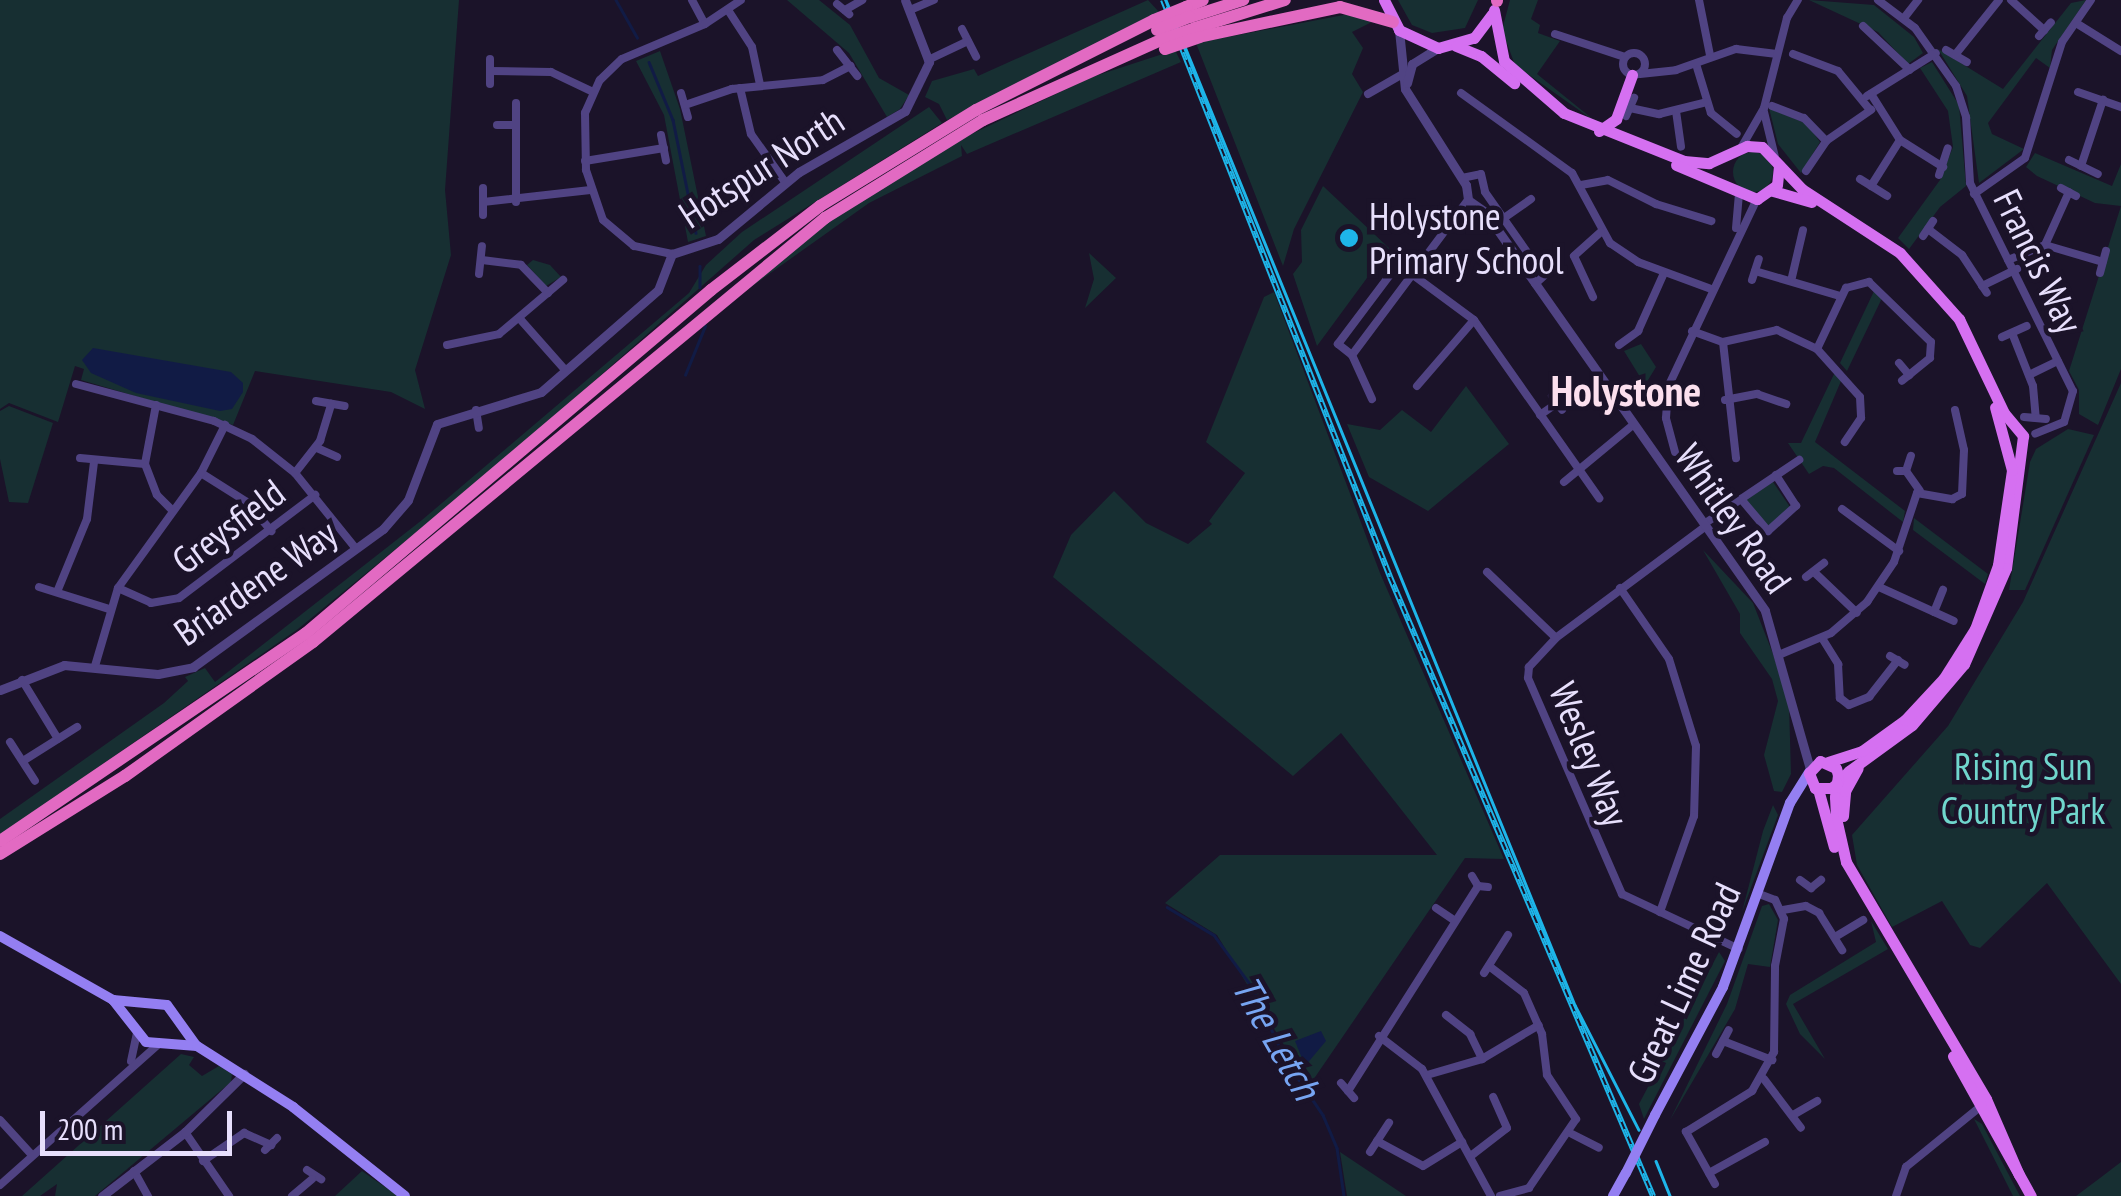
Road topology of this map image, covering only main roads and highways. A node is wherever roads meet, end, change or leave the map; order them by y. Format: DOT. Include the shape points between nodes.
graph roads {
  1 [pos="1203,0"];
  2 [pos="1244,0"];
  3 [pos="1284,0"];
  4 [pos="1384,0"];
  5 [pos="1496,3"];
  6 [pos="1192,23"];
  7 [pos="1396,26"];
  8 [pos="1159,35"];
  9 [pos="1456,46"];
  10 [pos="1632,72"];
  11 [pos="1599,130"];
  12 [pos="1735,153"];
  13 [pos="1777,161"];
  14 [pos="1729,186"];
  15 [pos="1772,191"];
  16 [pos="2004,435"];
  17 [pos="2025,438"];
  18 [pos="2008,451"];
  19 [pos="1864,761"];
  20 [pos="1827,762"];
  21 [pos="1810,771"];
  22 [pos="1836,783"];
  23 [pos="1816,788"];
  24 [pos="1796,789"];
  25 [pos="0,841"];
  26 [pos="0,854"];
  27 [pos="1856,880"];
  28 [pos="0,936"];
  29 [pos="113,1000"];
  30 [pos="148,1004"];
  31 [pos="177,1021"];
  32 [pos="136,1030"];
  33 [pos="162,1043"];
  34 [pos="197,1046"];
  35 [pos="1984,1104"];
  36 [pos="2019,1175"];
  37 [pos="405,1196"];
  38 [pos="1613,1196"];
  39 [pos="2032,1196"];
  1 -- 6 [label="highway"];
  2 -- 6 [label="highway"];
  3 -- 6 [label="highway"];
  4 -- 7 [label="main road"];
  5 -- 9 [label="main road" via="1478,34"];
  5 -- 11 [label="main road" via="1499,50 1511,71 1564,114"];
  6 -- 7 [label="highway" via="1340,7"];
  6 -- 8 [label="highway, bridge"];
  6 -- 8 [label="highway, bridge"];
  7 -- 9 [label="main road" via="1438,48"];
  8 -- 25 [label="highway" via="1087,57 976,110 820,206 711,290 305,634"];
  8 -- 26 [label="highway" via="899,169 775,254 313,642"];
  9 -- 14 [label="main road" via="1481,56 1583,130"];
  10 -- 11 [label="main road" via="1616,119"];
  11 -- 12 [label="main road" via="1684,161"];
  12 -- 13 [label="main road" via="1762,147"];
  12 -- 14 [label="main road"];
  13 -- 15 [label="main road"];
  13 -- 17 [label="main road" via="1802,188 1900,253 1932,285 1959,319 2004,413"];
  14 -- 15 [label="main road" via="1757,200"];
  15 -- 16 [label="main road" via="1828,210 1918,276 1972,350"];
  16 -- 17 [label="main road"];
  16 -- 18 [label="main road"];
  17 -- 18 [label="main road"];
  17 -- 19 [label="main road" via="2010,552 1983,632 1927,711"];
  18 -- 20 [label="main road" via="2012,470 1998,564 1966,646 1905,720 1862,750"];
  19 -- 22 [label="main road"];
  19 -- 27 [label="main road" via="1842,808"];
  20 -- 21 [label="main road"];
  20 -- 22 [label="main road"];
  21 -- 23 [label="main road"];
  21 -- 24 [label="main road, Great Lime Road"];
  22 -- 23 [label="main road"];
  22 -- 27 [label="main road" via="1838,833"];
  23 -- 24 [label="main road"];
  23 -- 27 [label="main road" via="1836,850"];
  24 -- 38 [label="main road, Great Lime Road, bridge" via="1740,950"];
  27 -- 35 [label="main road"];
  28 -- 29 [label="main road"];
  29 -- 30 [label="main road"];
  29 -- 32 [label="main road"];
  30 -- 31 [label="main road" via="167,1005"];
  30 -- 32 [label="main road"];
  31 -- 33 [label="main road"];
  31 -- 34 [label="main road"];
  32 -- 33 [label="main road"];
  33 -- 34 [label="main road"];
  34 -- 37 [label="main road"];
  35 -- 36 [label="main road"];
  35 -- 36 [label="main road"];
  36 -- 39 [label="main road"];
}
